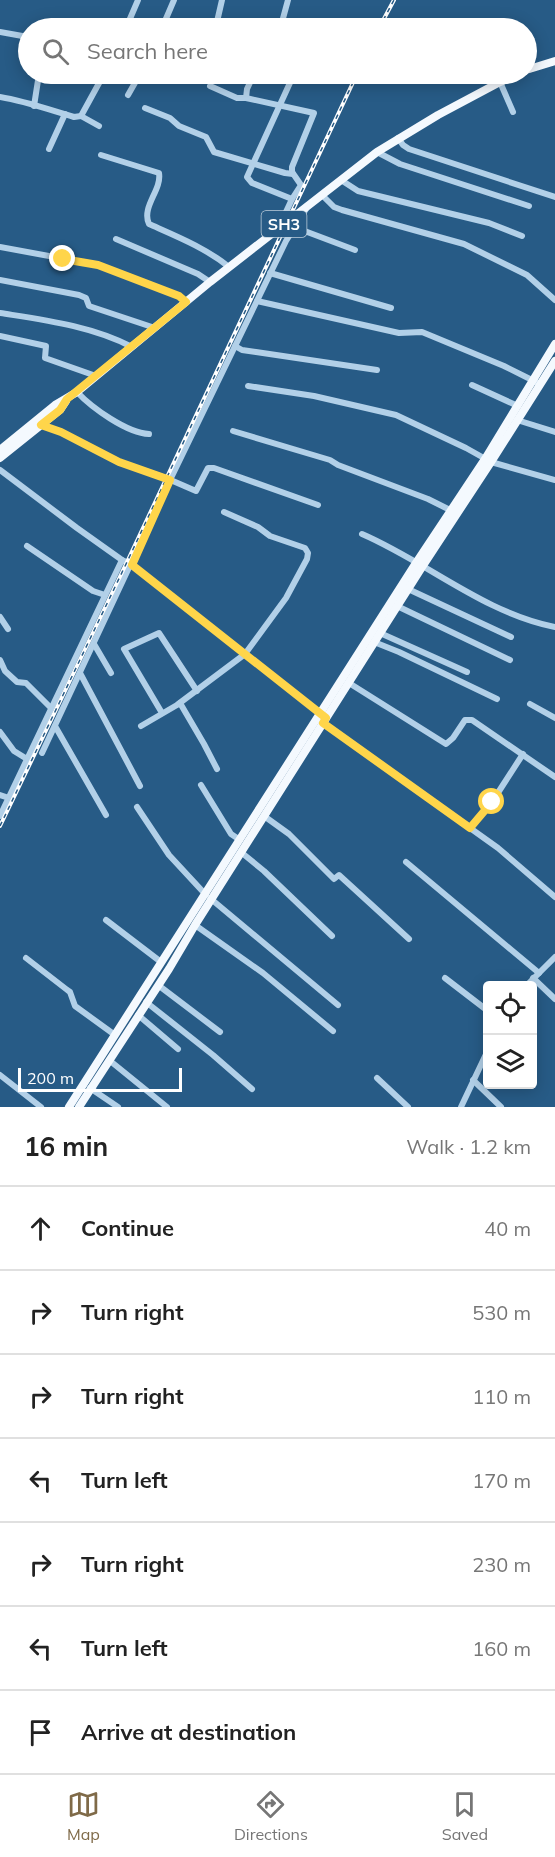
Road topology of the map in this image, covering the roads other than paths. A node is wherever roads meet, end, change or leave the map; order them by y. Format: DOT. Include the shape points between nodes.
graph roads {
  1 [pos="138,0"];
  2 [pos="174,0"];
  3 [pos="222,0"];
  4 [pos="288,0"];
  5 [pos="130,18"];
  6 [pos="166,18"];
  7 [pos="218,18"];
  8 [pos="283,18"];
  9 [pos="0,32"];
  10 [pos="18,35"];
  11 [pos="555,61"];
  12 [pos="537,67"];
  13 [pos="37,84"];
  14 [pos="99,84"];
  15 [pos="134,84"];
  16 [pos="249,84"];
  17 [pos="289,84"];
  18 [pos="496,84"];
  19 [pos="501,84"];
  20 [pos="210,86"];
  21 [pos="128,94"];
  22 [pos="0,97"];
  23 [pos="246,98"];
  24 [pos="279,105"];
  25 [pos="34,106"];
  26 [pos="145,108"];
  27 [pos="513,112"];
  28 [pos="65,114"];
  29 [pos="81,116"];
  30 [pos="99,126"];
  31 [pos="398,138"];
  32 [pos="49,148"];
  33 [pos="377,152"];
  34 [pos="101,155"];
  35 [pos="253,164"];
  36 [pos="293,174"];
  37 [pos="341,180"];
  38 [pos="322,195"];
  39 [pos="555,197"];
  40 [pos="292,199"];
  41 [pos="308,206"];
  42 [pos="529,206"];
  43 [pos="294,227"];
  44 [pos="279,228"];
  45 [pos="522,236"];
  46 [pos="116,239"];
  47 [pos="0,247"];
  48 [pos="355,250"];
  49 [pos="229,267"];
  50 [pos="270,273"];
  51 [pos="0,280"];
  52 [pos="210,282"];
  53 [pos="555,300"];
  54 [pos="257,301"];
  55 [pos="186,302"];
  56 [pos="391,308"];
  57 [pos="0,313"];
  58 [pos="155,328"];
  59 [pos="0,336"];
  60 [pos="555,344"];
  61 [pos="235,346"];
  62 [pos="132,347"];
  63 [pos="555,361"];
  64 [pos="377,370"];
  65 [pos="96,376"];
  66 [pos="536,382"];
  67 [pos="472,385"];
  68 [pos="248,386"];
  69 [pos="77,392"];
  70 [pos="67,399"];
  71 [pos="518,406"];
  72 [pos="517,420"];
  73 [pos="41,425"];
  74 [pos="233,431"];
  75 [pos="555,432"];
  76 [pos="149,434"];
  77 [pos="0,450"];
  78 [pos="0,458"];
  79 [pos="488,461"];
  80 [pos="0,470"];
  81 [pos="170,480"];
  82 [pos="555,480"];
  83 [pos="318,505"];
  84 [pos="450,510"];
  85 [pos="224,512"];
  86 [pos="362,534"];
  87 [pos="27,546"];
  88 [pos="122,560"];
  89 [pos="132,565"];
  90 [pos="419,565"];
  91 [pos="408,589"];
  92 [pos="105,595"];
  93 [pos="397,606"];
  94 [pos="0,617"];
  95 [pos="555,627"];
  96 [pos="8,629"];
  97 [pos="380,633"];
  98 [pos="511,637"];
  99 [pos="374,642"];
  100 [pos="94,644"];
  101 [pos="245,654"];
  102 [pos="0,660"];
  103 [pos="510,660"];
  104 [pos="80,672"];
  105 [pos="467,672"];
  106 [pos="111,674"];
  107 [pos="349,683"];
  108 [pos="197,691"];
  109 [pos="497,699"];
  110 [pos="180,703"];
  111 [pos="530,704"];
  112 [pos="51,708"];
  113 [pos="162,713"];
  114 [pos="323,718"];
  115 [pos="555,718"];
  116 [pos="55,726"];
  117 [pos="141,726"];
  118 [pos="0,732"];
  119 [pos="42,753"];
  120 [pos="523,754"];
  121 [pos="27,759"];
  122 [pos="217,770"];
  123 [pos="555,777"];
  124 [pos="201,785"];
  125 [pos="140,786"];
  126 [pos="0,795"];
  127 [pos="9,798"];
  128 [pos="137,807"];
  129 [pos="106,815"];
  130 [pos="0,816"];
  131 [pos="264,816"];
  132 [pos="470,828"];
  133 [pos="240,840"];
  134 [pos="242,853"];
  135 [pos="406,862"];
  136 [pos="208,897"];
  137 [pos="555,897"];
  138 [pos="106,920"];
  139 [pos="195,925"];
  140 [pos="332,936"];
  141 [pos="409,939"];
  142 [pos="555,957"];
  143 [pos="26,958"];
  144 [pos="161,962"];
  145 [pos="536,976"];
  146 [pos="445,978"];
  147 [pos="531,981"];
  148 [pos="158,984"];
  149 [pos="555,999"];
  150 [pos="146,1002"];
  151 [pos="338,1005"];
  152 [pos="483,1007"];
  153 [pos="138,1015"];
  154 [pos="333,1031"];
  155 [pos="220,1032"];
  156 [pos="115,1035"];
  157 [pos="177,1049"];
  158 [pos="108,1060"];
  159 [pos="483,1060"];
  160 [pos="0,1075"];
  161 [pos="377,1078"];
  162 [pos="473,1080"];
  163 [pos="90,1088"];
  164 [pos="252,1089"];
  165 [pos="41,1107"];
  166 [pos="69,1107"];
  167 [pos="79,1107"];
  168 [pos="118,1107"];
  169 [pos="167,1107"];
  170 [pos="408,1107"];
  171 [pos="461,1107"];
  172 [pos="501,1107"];
  1 -- 5 [label="street"];
  2 -- 6 [label="street"];
  3 -- 7 [label="street"];
  4 -- 8 [label="street"];
  9 -- 10 [label="street"];
  11 -- 12 [label="main road"];
  13 -- 25 [label="street"];
  14 -- 29 [label="street"];
  15 -- 21 [label="street"];
  16 -- 23 [label="street"];
  17 -- 24 [label="street"];
  18 -- 31 [label="main road, SH3"];
  19 -- 27 [label="street"];
  20 -- 23 [label="street"];
  22 -- 25 [label="street"];
  23 -- 24 [label="street"];
  24 -- 35 [label="street"];
  24 -- 36 [label="street" via="314,113 292,167"];
  25 -- 28 [label="street"];
  26 -- 35 [label="street" via="206,137 214,152"];
  28 -- 29 [label="street"];
  28 -- 32 [label="street"];
  29 -- 30 [label="street"];
  31 -- 33 [label="main road, SH3"];
  31 -- 39 [label="street" via="409,149"];
  33 -- 37 [label="main road, SH3"];
  33 -- 42 [label="street" via="400,164"];
  34 -- 49 [label="street" via="159,173 150,203 149,224"];
  35 -- 36 [label="street"];
  35 -- 40 [label="street" via="248,177 252,183"];
  36 -- 40 [label="street" via="301,185"];
  37 -- 38 [label="main road, SH3"];
  37 -- 45 [label="street" via="358,191 489,223"];
  38 -- 41 [label="main road, SH3"];
  38 -- 53 [label="street" via="342,210 474,249 527,275"];
  40 -- 44 [label="street"];
  41 -- 43 [label="street"];
  41 -- 44 [label="main road, SH3"];
  43 -- 48 [label="street"];
  43 -- 50 [label="street"];
  44 -- 49 [label="main road, SH3"];
  46 -- 52 [label="street"];
  47 -- 55 [label="street" via="98,265"];
  49 -- 52 [label="main road, SH3"];
  50 -- 54 [label="street"];
  50 -- 56 [label="street"];
  51 -- 58 [label="street" via="79,295 86,298 89,306"];
  52 -- 55 [label="main road, SH3"];
  54 -- 61 [label="street"];
  54 -- 66 [label="street" via="399,333 423,332"];
  55 -- 58 [label="main road, SH3"];
  57 -- 62 [label="street" via="81,329"];
  58 -- 62 [label="main road, SH3"];
  59 -- 65 [label="street" via="46,346 45,358"];
  60 -- 66 [label="main road"];
  61 -- 64 [label="street"];
  61 -- 81 [label="street"];
  62 -- 65 [label="main road, SH3"];
  63 -- 66 [label="main road"];
  65 -- 69 [label="main road, SH3"];
  66 -- 71 [label="main road"];
  66 -- 72 [label="main road"];
  67 -- 71 [label="street"];
  68 -- 79 [label="street" via="396,415"];
  69 -- 70 [label="main road, SH3"];
  69 -- 76 [label="street" via="104,415"];
  70 -- 73 [label="main road, SH3"];
  70 -- 77 [label="main road, SH3"];
  71 -- 79 [label="main road"];
  72 -- 75 [label="street"];
  72 -- 79 [label="main road"];
  73 -- 78 [label="main road, SH3"];
  73 -- 81 [label="street" via="119,462"];
  74 -- 84 [label="street" via="330,460"];
  79 -- 82 [label="street"];
  79 -- 84 [label="main road"];
  79 -- 90 [label="main road"];
  80 -- 88 [label="street"];
  81 -- 83 [label="street" via="195,491 208,468 214,468"];
  81 -- 89 [label="street"];
  84 -- 90 [label="main road"];
  85 -- 101 [label="street" via="270,536 305,548 308,554 286,598"];
  86 -- 90 [label="street"];
  87 -- 92 [label="street"];
  88 -- 89 [label="street"];
  88 -- 92 [label="street"];
  89 -- 100 [label="street"];
  89 -- 101 [label="street"];
  90 -- 91 [label="main road"];
  90 -- 95 [label="street" via="511,613"];
  90 -- 114 [label="main road"];
  91 -- 93 [label="main road"];
  91 -- 98 [label="street"];
  92 -- 112 [label="street"];
  93 -- 97 [label="main road"];
  93 -- 103 [label="street"];
  94 -- 96 [label="street"];
  97 -- 99 [label="main road"];
  97 -- 105 [label="street"];
  99 -- 107 [label="main road"];
  99 -- 109 [label="street"];
  100 -- 104 [label="street"];
  100 -- 106 [label="street"];
  101 -- 108 [label="street"];
  101 -- 114 [label="street"];
  102 -- 112 [label="street" via="5,671 17,682 26,682"];
  104 -- 116 [label="street"];
  104 -- 125 [label="street"];
  107 -- 114 [label="main road"];
  107 -- 120 [label="street" via="446,744 465,720 472,720"];
  108 -- 110 [label="street"];
  108 -- 113 [label="street" via="159,633 124,650"];
  110 -- 113 [label="street"];
  110 -- 122 [label="street"];
  111 -- 115 [label="street"];
  112 -- 121 [label="street"];
  113 -- 117 [label="street"];
  114 -- 131 [label="main road"];
  114 -- 132 [label="street"];
  114 -- 133 [label="main road"];
  116 -- 119 [label="street"];
  116 -- 129 [label="street"];
  118 -- 121 [label="street"];
  120 -- 123 [label="street"];
  120 -- 132 [label="street"];
  121 -- 127 [label="street"];
  124 -- 133 [label="street" via="231,834"];
  126 -- 127 [label="street"];
  127 -- 130 [label="street"];
  128 -- 136 [label="street" via="169,855"];
  131 -- 134 [label="main road"];
  131 -- 141 [label="street" via="289,834 334,879 339,875"];
  132 -- 137 [label="street"];
  133 -- 136 [label="main road"];
  134 -- 136 [label="main road"];
  134 -- 140 [label="street"];
  135 -- 145 [label="street"];
  136 -- 139 [label="main road"];
  136 -- 144 [label="main road"];
  136 -- 151 [label="street"];
  138 -- 144 [label="street"];
  139 -- 148 [label="main road"];
  139 -- 154 [label="street" via="263,973"];
  142 -- 145 [label="street"];
  143 -- 156 [label="street" via="70,992 75,1006"];
  144 -- 156 [label="main road"];
  145 -- 147 [label="street"];
  145 -- 149 [label="street"];
  146 -- 152 [label="street"];
  148 -- 150 [label="main road"];
  148 -- 155 [label="street"];
  150 -- 153 [label="main road"];
  150 -- 164 [label="street"];
  153 -- 157 [label="street"];
  153 -- 158 [label="main road"];
  156 -- 166 [label="main road"];
  158 -- 163 [label="main road"];
  158 -- 169 [label="street"];
  159 -- 162 [label="street"];
  160 -- 165 [label="street"];
  161 -- 170 [label="street"];
  162 -- 171 [label="street"];
  162 -- 172 [label="street"];
  163 -- 167 [label="main road"];
  163 -- 168 [label="street"];
}
